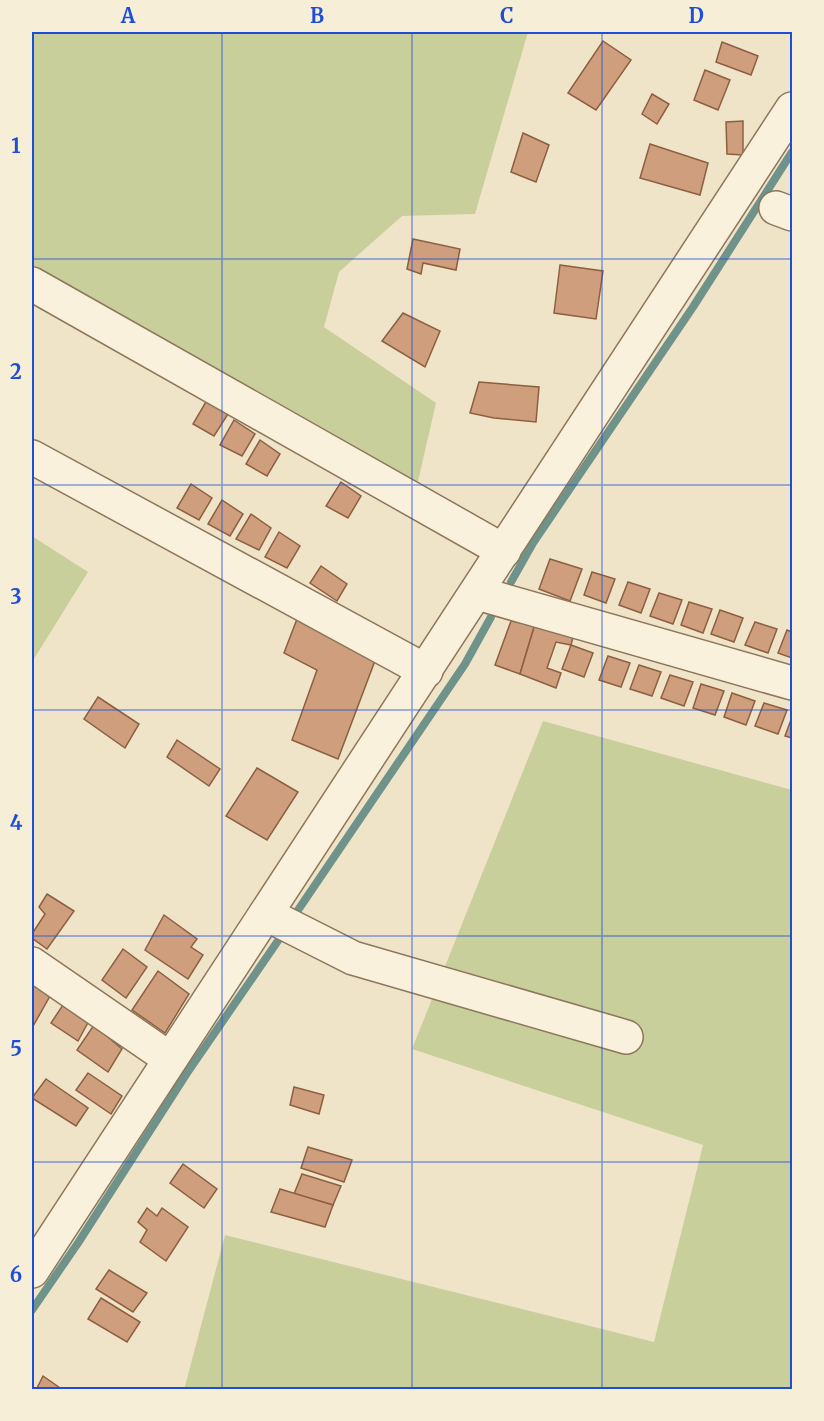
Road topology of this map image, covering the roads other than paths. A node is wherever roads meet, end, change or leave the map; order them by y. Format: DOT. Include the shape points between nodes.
graph roads {
  1 [pos="792,109"];
  2 [pos="32,284"];
  3 [pos="32,457"];
  4 [pos="504,552"];
  5 [pos="477,593"];
  6 [pos="426,670"];
  7 [pos="792,683"];
  8 [pos="270,916"];
  9 [pos="32,964"];
  10 [pos="626,1037"];
  11 [pos="171,1059"];
  12 [pos="32,1271"];
  1 -- 4 [label="street"];
  2 -- 4 [label="street"];
  3 -- 6 [label="street"];
  4 -- 5 [label="street"];
  5 -- 6 [label="street"];
  5 -- 7 [label="street"];
  6 -- 8 [label="street"];
  8 -- 10 [label="street" via="354,958"];
  8 -- 11 [label="street"];
  9 -- 11 [label="street"];
  11 -- 12 [label="street"];
}
